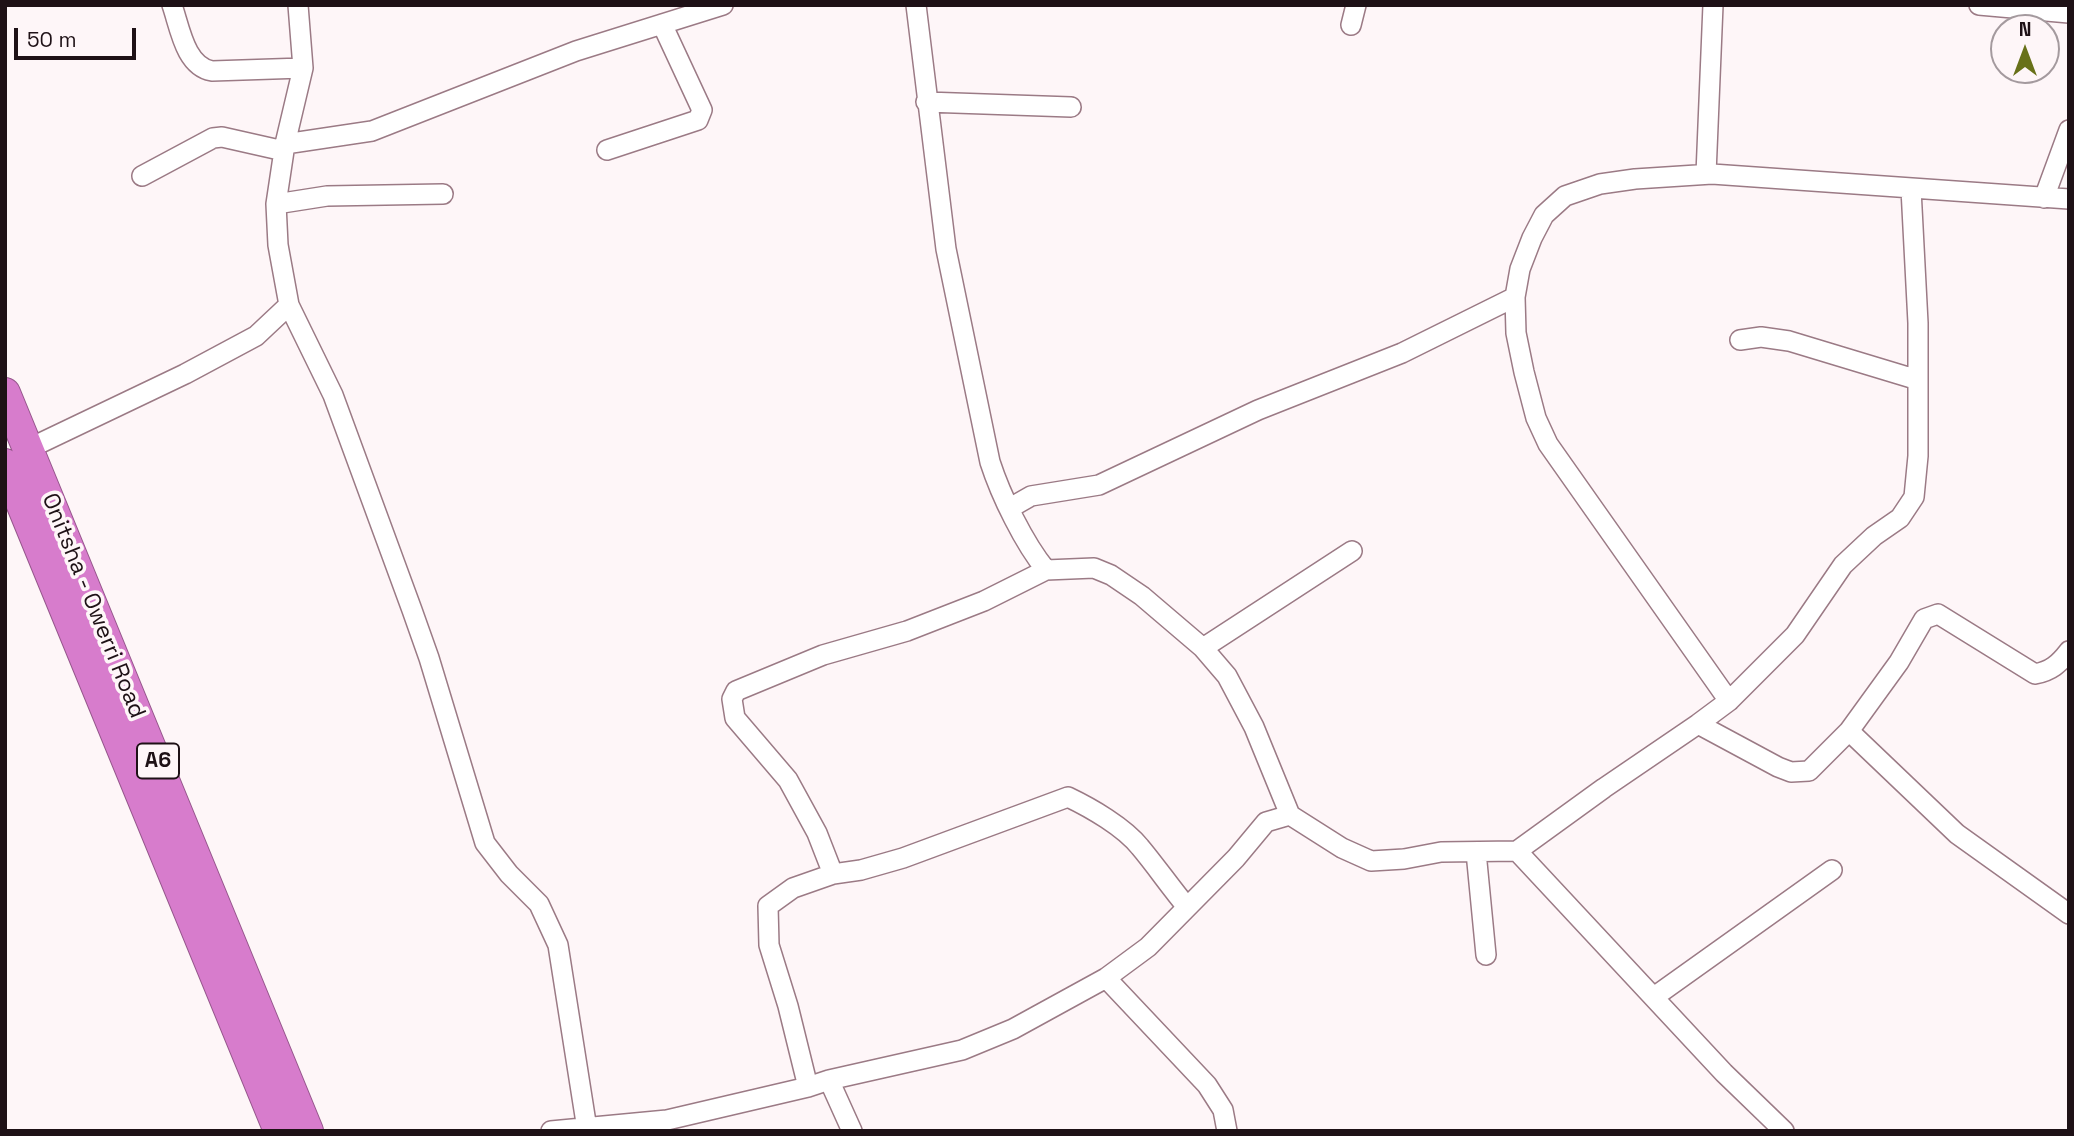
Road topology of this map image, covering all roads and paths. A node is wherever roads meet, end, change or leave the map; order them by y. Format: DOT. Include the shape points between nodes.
graph roads {
  1 [pos="172,5"];
  2 [pos="298,5"];
  3 [pos="723,5"];
  4 [pos="916,5"];
  5 [pos="1356,5"];
  6 [pos="1713,5"];
  7 [pos="1979,5"];
  8 [pos="2069,13"];
  9 [pos="662,24"];
  10 [pos="1351,25"];
  11 [pos="303,68"];
  12 [pos="926,102"];
  13 [pos="1071,107"];
  14 [pos="2069,130"];
  15 [pos="285,147"];
  16 [pos="607,150"];
  17 [pos="1706,174"];
  18 [pos="142,176"];
  19 [pos="1911,189"];
  20 [pos="443,194"];
  21 [pos="2043,198"];
  22 [pos="2069,199"];
  23 [pos="276,204"];
  24 [pos="1515,297"];
  25 [pos="289,306"];
  26 [pos="1740,340"];
  27 [pos="1918,380"];
  28 [pos="5,393"];
  29 [pos="17,456"];
  30 [pos="1010,508"];
  31 [pos="1352,551"];
  32 [pos="1045,570"];
  33 [pos="1203,648"];
  34 [pos="2069,651"];
  35 [pos="1729,701"];
  36 [pos="1698,724"];
  37 [pos="1849,731"];
  38 [pos="1290,815"];
  39 [pos="1517,851"];
  40 [pos="1476,852"];
  41 [pos="1832,870"];
  42 [pos="833,874"];
  43 [pos="1187,907"];
  44 [pos="2069,914"];
  45 [pos="1486,954"];
  46 [pos="1106,978"];
  47 [pos="1654,997"];
  48 [pos="829,1080"];
  49 [pos="808,1087"];
  50 [pos="587,1129"];
  51 [pos="279,1131"];
  52 [pos="308,1131"];
  53 [pos="551,1131"];
  54 [pos="852,1131"];
  55 [pos="1227,1131"];
  56 [pos="1784,1131"];
  1 -- 11 [label="street" via="188,51 203,69"];
  2 -- 11 [label="street"];
  3 -- 9 [label="street"];
  4 -- 12 [label="street"];
  5 -- 10 [label="street"];
  6 -- 17 [label="street"];
  7 -- 8 [label="street"];
  9 -- 15 [label="street" via="576,51 372,131"];
  9 -- 16 [label="street" via="702,110 698,120"];
  11 -- 15 [label="street"];
  12 -- 13 [label="street"];
  12 -- 30 [label="street" via="951,276 990,463"];
  14 -- 21 [label="street"];
  15 -- 18 [label="street" via="213,138"];
  15 -- 23 [label="street"];
  17 -- 19 [label="street"];
  17 -- 24 [label="street" via="1635,178 1565,196 1544,215 1532,238"];
  19 -- 21 [label="street"];
  19 -- 27 [label="street"];
  20 -- 23 [label="street" via="327,196"];
  21 -- 22 [label="street"];
  23 -- 25 [label="street"];
  24 -- 30 [label="street" via="1402,353 1258,410 1099,485 1031,496"];
  24 -- 35 [label="street" via="1524,372 1548,443"];
  25 -- 29 [label="street" via="256,335 220,355"];
  25 -- 50 [label="street" via="332,395 425,646 485,843 540,904 558,944"];
  26 -- 27 [label="street" via="1789,341"];
  27 -- 35 [label="street" via="1914,497 1899,518 1843,565 1795,635"];
  28 -- 29 [label="highway, Onitsha - Owerri Road / A6"];
  29 -- 51 [label="highway, Onitsha - Owerri Road / A6"];
  29 -- 52 [label="highway, Onitsha - Owerri Road / A6"];
  30 -- 32 [label="street"];
  31 -- 33 [label="street"];
  32 -- 33 [label="street" via="1094,568 1111,575"];
  32 -- 42 [label="street" via="984,601 907,631 823,655 736,691 732,699 735,718 788,780"];
  33 -- 38 [label="street" via="1227,676"];
  34 -- 37 [label="street" via="2061,663 2035,674 1938,614 1924,619"];
  35 -- 36 [label="street"];
  36 -- 37 [label="street" via="1791,772 1810,771"];
  36 -- 39 [label="street"];
  37 -- 44 [label="street" via="1957,834"];
  38 -- 40 [label="street" via="1371,861"];
  38 -- 43 [label="street" via="1266,822"];
  39 -- 40 [label="street"];
  39 -- 47 [label="street"];
  40 -- 45 [label="street"];
  41 -- 47 [label="street"];
  42 -- 43 [label="street" via="903,858 1068,797 1139,845"];
  42 -- 49 [label="street" via="793,888 768,906 769,945"];
  43 -- 46 [label="street" via="1148,947"];
  46 -- 48 [label="street" via="1013,1029 962,1050"];
  46 -- 55 [label="street" via="1207,1085 1223,1110"];
  47 -- 56 [label="street"];
  48 -- 49 [label="street"];
  48 -- 54 [label="street"];
  49 -- 50 [label="street" via="667,1120"];
  50 -- 53 [label="street"];
}
